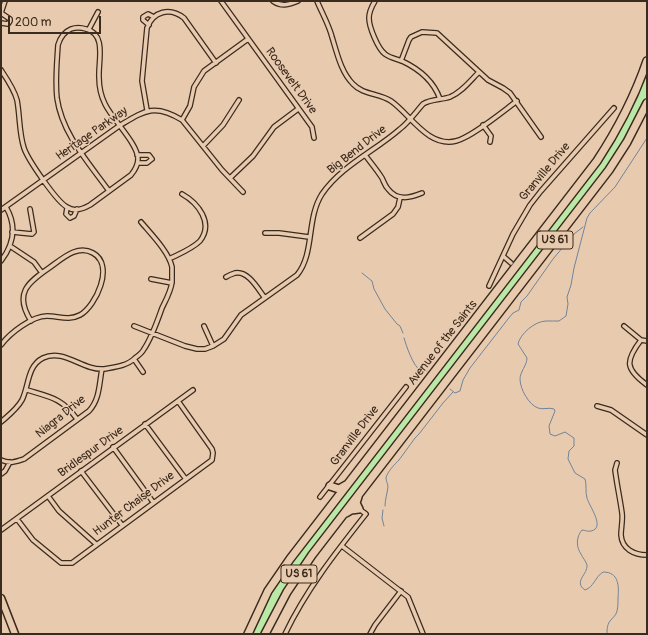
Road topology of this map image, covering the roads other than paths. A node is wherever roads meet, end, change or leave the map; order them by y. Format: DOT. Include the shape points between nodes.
graph roads {
  1 [pos="5,1"];
  2 [pos="221,1"];
  3 [pos="273,1"];
  4 [pos="298,1"];
  5 [pos="317,1"];
  6 [pos="375,1"];
  7 [pos="98,12"];
  8 [pos="1,13"];
  9 [pos="154,17"];
  10 [pos="1,23"];
  11 [pos="149,25"];
  12 [pos="89,29"];
  13 [pos="248,39"];
  14 [pos="647,60"];
  15 [pos="401,61"];
  16 [pos="216,63"];
  17 [pos="1,70"];
  18 [pos="479,72"];
  19 [pos="5,76"];
  20 [pos="1,79"];
  21 [pos="440,99"];
  22 [pos="239,100"];
  23 [pos="517,101"];
  24 [pos="647,103"];
  25 [pos="614,108"];
  26 [pos="298,109"];
  27 [pos="148,110"];
  28 [pos="410,119"];
  29 [pos="182,120"];
  30 [pos="483,125"];
  31 [pos="119,126"];
  32 [pos="541,137"];
  33 [pos="314,138"];
  34 [pos="490,142"];
  35 [pos="203,146"];
  36 [pos="82,153"];
  37 [pos="137,155"];
  38 [pos="365,156"];
  39 [pos="138,163"];
  40 [pos="230,178"];
  41 [pos="44,180"];
  42 [pos="109,191"];
  43 [pos="243,192"];
  44 [pos="422,193"];
  45 [pos="182,194"];
  46 [pos="400,198"];
  47 [pos="6,207"];
  48 [pos="67,208"];
  49 [pos="30,209"];
  50 [pos="77,209"];
  51 [pos="1,210"];
  52 [pos="141,222"];
  53 [pos="12,232"];
  54 [pos="265,234"];
  55 [pos="309,237"];
  56 [pos="360,238"];
  57 [pos="10,246"];
  58 [pos="503,256"];
  59 [pos="170,259"];
  60 [pos="522,259"];
  61 [pos="1,261"];
  62 [pos="511,263"];
  63 [pos="42,273"];
  64 [pos="509,275"];
  65 [pos="226,276"];
  66 [pos="151,278"];
  67 [pos="172,283"];
  68 [pos="489,286"];
  69 [pos="265,298"];
  70 [pos="31,322"];
  71 [pos="134,326"];
  72 [pos="204,326"];
  73 [pos="624,326"];
  74 [pos="152,333"];
  75 [pos="641,340"];
  76 [pos="647,341"];
  77 [pos="1,344"];
  78 [pos="213,346"];
  79 [pos="134,360"];
  80 [pos="102,369"];
  81 [pos="143,372"];
  82 [pos="647,385"];
  83 [pos="406,387"];
  84 [pos="26,390"];
  85 [pos="192,390"];
  86 [pos="178,401"];
  87 [pos="597,406"];
  88 [pos="77,419"];
  89 [pos="1,422"];
  90 [pos="145,424"];
  91 [pos="647,435"];
  92 [pos="113,447"];
  93 [pos="1,460"];
  94 [pos="10,462"];
  95 [pos="617,463"];
  96 [pos="81,470"];
  97 [pos="1,474"];
  98 [pos="185,478"];
  99 [pos="347,485"];
  100 [pos="330,486"];
  101 [pos="359,495"];
  102 [pos="48,496"];
  103 [pos="320,497"];
  104 [pos="153,502"];
  105 [pos="333,503"];
  106 [pos="358,509"];
  107 [pos="344,514"];
  108 [pos="17,519"];
  109 [pos="122,525"];
  110 [pos="1,530"];
  111 [pos="96,544"];
  112 [pos="342,546"];
  113 [pos="647,555"];
  114 [pos="401,591"];
  115 [pos="1,598"];
  116 [pos="15,634"];
  117 [pos="248,634"];
  118 [pos="265,634"];
  119 [pos="284,634"];
  120 [pos="370,634"];
  121 [pos="423,634"];
  1 -- 8 [label="street"];
  2 -- 13 [label="street, Roosevelt Drive"];
  3 -- 4 [label="street" via="285,5"];
  5 -- 28 [label="street" via="341,65 353,84 369,94 391,101"];
  6 -- 15 [label="street" via="369,18 378,45 386,54"];
  7 -- 12 [label="street"];
  8 -- 10 [label="street" via="8,17 10,22"];
  9 -- 11 [label="street"];
  9 -- 11 [label="street" via="148,14 143,17"];
  9 -- 16 [label="street" via="166,11 179,14"];
  11 -- 27 [label="street" via="142,81"];
  12 -- 31 [label="street" via="96,36 100,47 99,75 102,95"];
  12 -- 36 [label="street" via="75,28 68,31 58,45 56,87 60,111 66,128"];
  13 -- 16 [label="street"];
  13 -- 26 [label="street, Roosevelt Drive"];
  14 -- 60 [label="highway, Avenue of the Saints / US 61" via="628,107 606,147"];
  15 -- 18 [label="street" via="409,40 418,33 428,31 436,33"];
  15 -- 21 [label="street" via="418,71 433,85"];
  16 -- 29 [label="street" via="204,71 194,87 190,106"];
  17 -- 19 [label="street"];
  18 -- 21 [label="street, Big Bend Drive" via="462,90"];
  18 -- 23 [label="street" via="510,93"];
  19 -- 20 [label="street"];
  19 -- 41 [label="street" via="16,99 22,141 28,157"];
  21 -- 28 [label="street, Big Bend Drive" via="427,101"];
  22 -- 35 [label="street" via="222,125"];
  23 -- 30 [label="street"];
  23 -- 32 [label="street"];
  24 -- 101 [label="highway, US 61" via="627,142 599,184"];
  25 -- 58 [label="street, Granville Drive" via="541,191 521,218"];
  26 -- 33 [label="street, Roosevelt Drive" via="312,127"];
  26 -- 40 [label="street" via="274,127 253,156"];
  27 -- 29 [label="street, Heritage Parkway" via="172,114"];
  27 -- 31 [label="street, Heritage Parkway"];
  28 -- 30 [label="street" via="431,136 445,141 466,137"];
  28 -- 38 [label="street, Big Bend Drive"];
  29 -- 35 [label="street, Heritage Parkway"];
  30 -- 34 [label="street" via="490,136"];
  31 -- 36 [label="street, Heritage Parkway"];
  31 -- 37 [label="street"];
  35 -- 40 [label="street, Heritage Parkway"];
  36 -- 41 [label="street, Heritage Parkway"];
  36 -- 42 [label="street"];
  37 -- 39 [label="street"];
  37 -- 39 [label="street" via="148,155 152,159 147,163"];
  38 -- 46 [label="street" via="387,189"];
  38 -- 55 [label="street, Big Bend Drive" via="340,174 321,195"];
  39 -- 42 [label="street" via="131,175"];
  40 -- 43 [label="street, Heritage Parkway"];
  41 -- 47 [label="street, Heritage Parkway"];
  41 -- 48 [label="street"];
  42 -- 50 [label="street" via="90,205"];
  44 -- 46 [label="street"];
  45 -- 59 [label="street" via="191,199 203,214 205,228 200,241"];
  46 -- 56 [label="street" via="393,214"];
  47 -- 51 [label="street, Heritage Parkway"];
  47 -- 53 [label="street" via="13,224"];
  48 -- 50 [label="street"];
  48 -- 50 [label="street" via="66,214 70,218"];
  49 -- 53 [label="street" via="34,232 29,235"];
  52 -- 59 [label="street"];
  53 -- 57 [label="street"];
  54 -- 55 [label="street"];
  55 -- 69 [label="street, Big Bend Drive" via="306,259 298,275"];
  57 -- 61 [label="street"];
  57 -- 63 [label="street" via="34,262"];
  58 -- 62 [label="street"];
  58 -- 68 [label="street, Granville Drive"];
  59 -- 67 [label="street"];
  60 -- 62 [label="highway"];
  60 -- 64 [label="highway, Avenue of the Saints / US 61"];
  62 -- 64 [label="highway"];
  63 -- 70 [label="street" via="28,284 24,291 23,306"];
  63 -- 70 [label="street" via="77,250 93,253 99,258 104,272 93,302 80,315 69,318 46,316"];
  64 -- 99 [label="highway, Avenue of the Saints / US 61"];
  65 -- 69 [label="street" via="236,272 244,274"];
  66 -- 67 [label="street"];
  67 -- 74 [label="street"];
  69 -- 78 [label="street, Big Bend Drive" via="241,315 224,339"];
  70 -- 77 [label="street" via="17,329"];
  71 -- 74 [label="street"];
  72 -- 78 [label="street"];
  73 -- 75 [label="street"];
  74 -- 78 [label="street" via="197,349"];
  74 -- 79 [label="street"];
  75 -- 76 [label="street"];
  75 -- 82 [label="street" via="631,352 630,367"];
  79 -- 80 [label="street" via="117,367"];
  79 -- 81 [label="street"];
  80 -- 84 [label="street" via="53,355 35,364"];
  80 -- 88 [label="street, Niagra Drive" via="96,402"];
  83 -- 100 [label="street, Granville Drive"];
  84 -- 88 [label="street" via="54,398 70,409"];
  84 -- 89 [label="street" via="14,411"];
  85 -- 86 [label="street, Bridlespur Drive"];
  86 -- 90 [label="street, Bridlespur Drive"];
  86 -- 98 [label="street, Hunter Chaise Drive" via="213,453 212,460"];
  87 -- 91 [label="street" via="611,410"];
  88 -- 94 [label="street, Niagra Drive" via="24,459 15,463"];
  90 -- 92 [label="street, Bridlespur Drive"];
  90 -- 98 [label="street"];
  92 -- 96 [label="street, Bridlespur Drive"];
  92 -- 104 [label="street"];
  93 -- 94 [label="street"];
  94 -- 97 [label="street"];
  95 -- 113 [label="street" via="615,470 622,515 623,543 629,551 637,555"];
  96 -- 102 [label="street, Bridlespur Drive"];
  96 -- 109 [label="street"];
  98 -- 104 [label="street, Hunter Chaise Drive"];
  99 -- 100 [label="highway" via="339,489"];
  99 -- 105 [label="highway, Avenue of the Saints / US 61"];
  100 -- 103 [label="street, Granville Drive"];
  100 -- 105 [label="highway" via="334,493"];
  101 -- 106 [label="highway" via="356,503"];
  101 -- 107 [label="highway, US 61"];
  102 -- 108 [label="street, Bridlespur Drive"];
  102 -- 111 [label="street" via="59,511"];
  104 -- 109 [label="street, Hunter Chaise Drive"];
  105 -- 117 [label="highway, Avenue of the Saints / US 61" via="272,585"];
  106 -- 107 [label="highway"];
  106 -- 112 [label="street" via="366,514"];
  107 -- 118 [label="highway, US 61" via="296,578"];
  108 -- 110 [label="street, Bridlespur Drive"];
  108 -- 111 [label="street, Hunter Chaise Drive" via="33,540 61,563 72,563"];
  109 -- 111 [label="street, Hunter Chaise Drive"];
  112 -- 114 [label="street"];
  112 -- 119 [label="street" via="312,585"];
  114 -- 120 [label="street"];
  114 -- 121 [label="street" via="411,603"];
  115 -- 116 [label="main road"];
}
